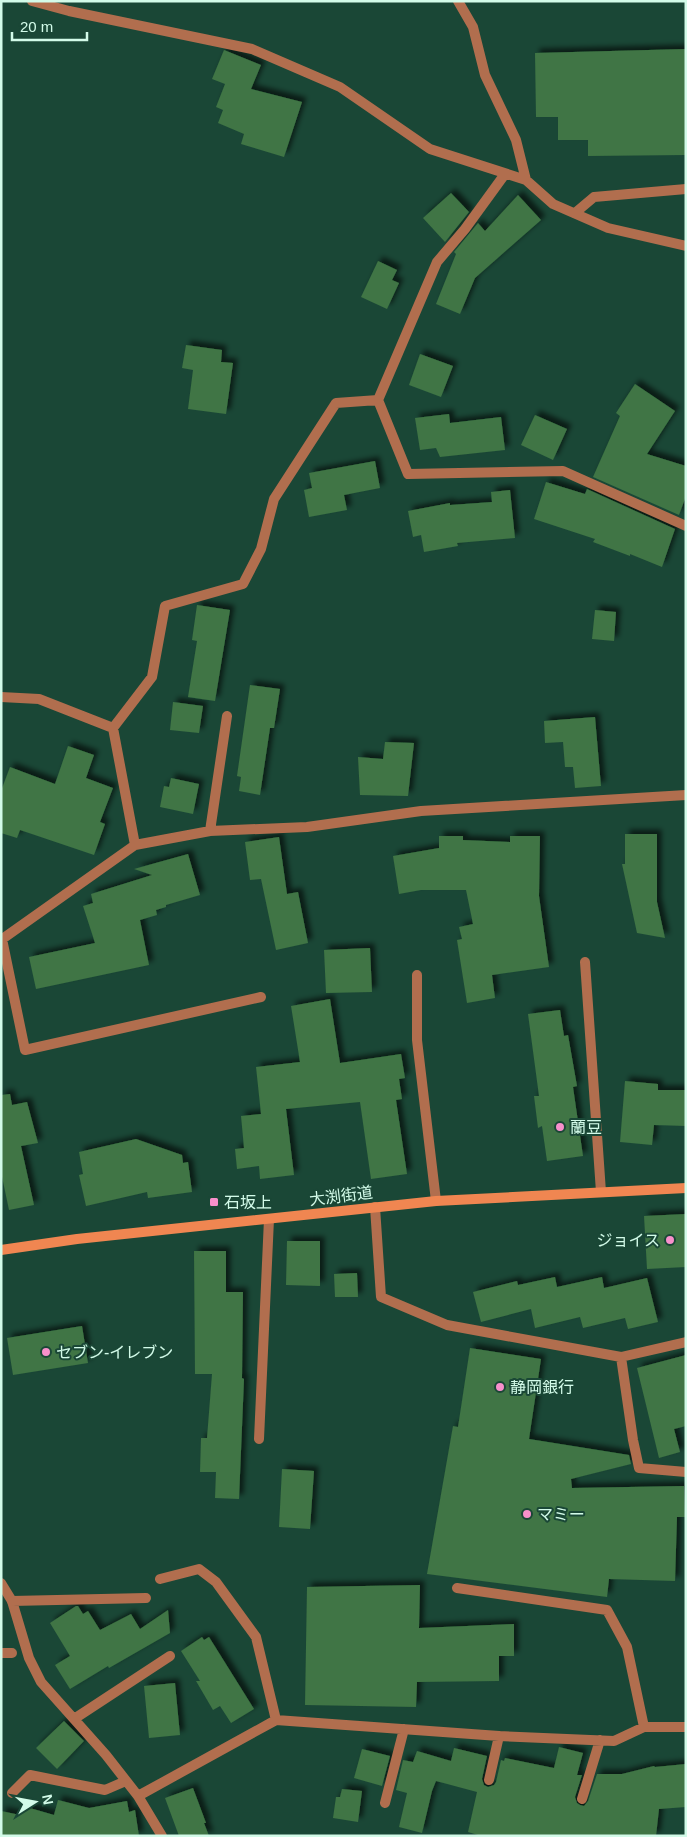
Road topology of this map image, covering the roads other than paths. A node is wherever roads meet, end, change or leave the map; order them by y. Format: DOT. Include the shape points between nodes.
graph roads {
  1 [pos="32,1"];
  2 [pos="458,1"];
  3 [pos="505,174"];
  4 [pos="526,180"];
  5 [pos="686,189"];
  6 [pos="575,213"];
  7 [pos="686,246"];
  8 [pos="378,400"];
  9 [pos="686,526"];
  10 [pos="1,697"];
  11 [pos="227,716"];
  12 [pos="113,728"];
  13 [pos="686,795"];
  14 [pos="210,831"];
  15 [pos="134,845"];
  16 [pos="2,939"];
  17 [pos="585,962"];
  18 [pos="417,975"];
  19 [pos="261,997"];
  20 [pos="686,1188"];
  21 [pos="601,1192"];
  22 [pos="436,1201"];
  23 [pos="375,1207"];
  24 [pos="269,1219"];
  25 [pos="1,1250"];
  26 [pos="686,1342"];
  27 [pos="621,1357"];
  28 [pos="259,1439"];
  29 [pos="686,1472"];
  30 [pos="160,1579"];
  31 [pos="1,1583"];
  32 [pos="457,1588"];
  33 [pos="146,1598"];
  34 [pos="12,1601"];
  35 [pos="170,1656"];
  36 [pos="74,1719"];
  37 [pos="276,1720"];
  38 [pos="644,1727"];
  39 [pos="686,1727"];
  40 [pos="404,1729"];
  41 [pos="499,1736"];
  42 [pos="600,1740"];
  43 [pos="489,1780"];
  44 [pos="126,1781"];
  45 [pos="12,1793"];
  46 [pos="138,1796"];
  47 [pos="582,1799"];
  48 [pos="384,1803"];
  49 [pos="162,1836"];
  1 -- 3 [label="street" via="252,48 340,87 430,149"];
  2 -- 4 [label="street" via="473,27 485,75 516,140"];
  3 -- 4 [label="street"];
  3 -- 8 [label="street" via="437,262"];
  4 -- 6 [label="street" via="553,204"];
  5 -- 6 [label="street" via="594,197"];
  6 -- 7 [label="street" via="608,228"];
  8 -- 9 [label="street" via="408,474 563,471"];
  8 -- 12 [label="street" via="336,403 274,499 261,549 243,584 165,606 152,677"];
  10 -- 12 [label="street" via="39,699"];
  11 -- 14 [label="street"];
  12 -- 15 [label="street"];
  13 -- 14 [label="street" via="421,811 307,827"];
  14 -- 15 [label="street"];
  15 -- 16 [label="street"];
  16 -- 19 [label="street" via="25,1050"];
  17 -- 21 [label="street"];
  18 -- 22 [label="street" via="417,1040"];
  20 -- 21 [label="street, 大渕街道"];
  21 -- 22 [label="street, 大渕街道"];
  22 -- 23 [label="street, 大渕街道"];
  23 -- 24 [label="street, 大渕街道"];
  23 -- 27 [label="street" via="381,1297 447,1325"];
  24 -- 25 [label="street, 大渕街道"];
  24 -- 28 [label="street"];
  26 -- 27 [label="street"];
  27 -- 29 [label="street" via="639,1468"];
  30 -- 37 [label="street" via="199,1569 216,1582 256,1637"];
  31 -- 34 [label="street"];
  32 -- 38 [label="street" via="607,1610 627,1646"];
  33 -- 34 [label="street"];
  34 -- 36 [label="street" via="29,1658 40,1682"];
  35 -- 36 [label="street"];
  36 -- 44 [label="street"];
  37 -- 40 [label="street"];
  37 -- 46 [label="street"];
  38 -- 39 [label="street"];
  38 -- 42 [label="street" via="614,1741"];
  40 -- 41 [label="street"];
  40 -- 48 [label="street"];
  41 -- 42 [label="street"];
  41 -- 43 [label="street"];
  42 -- 47 [label="street"];
  44 -- 45 [label="street" via="105,1790 30,1775"];
  44 -- 46 [label="street"];
  46 -- 49 [label="street"];
}
